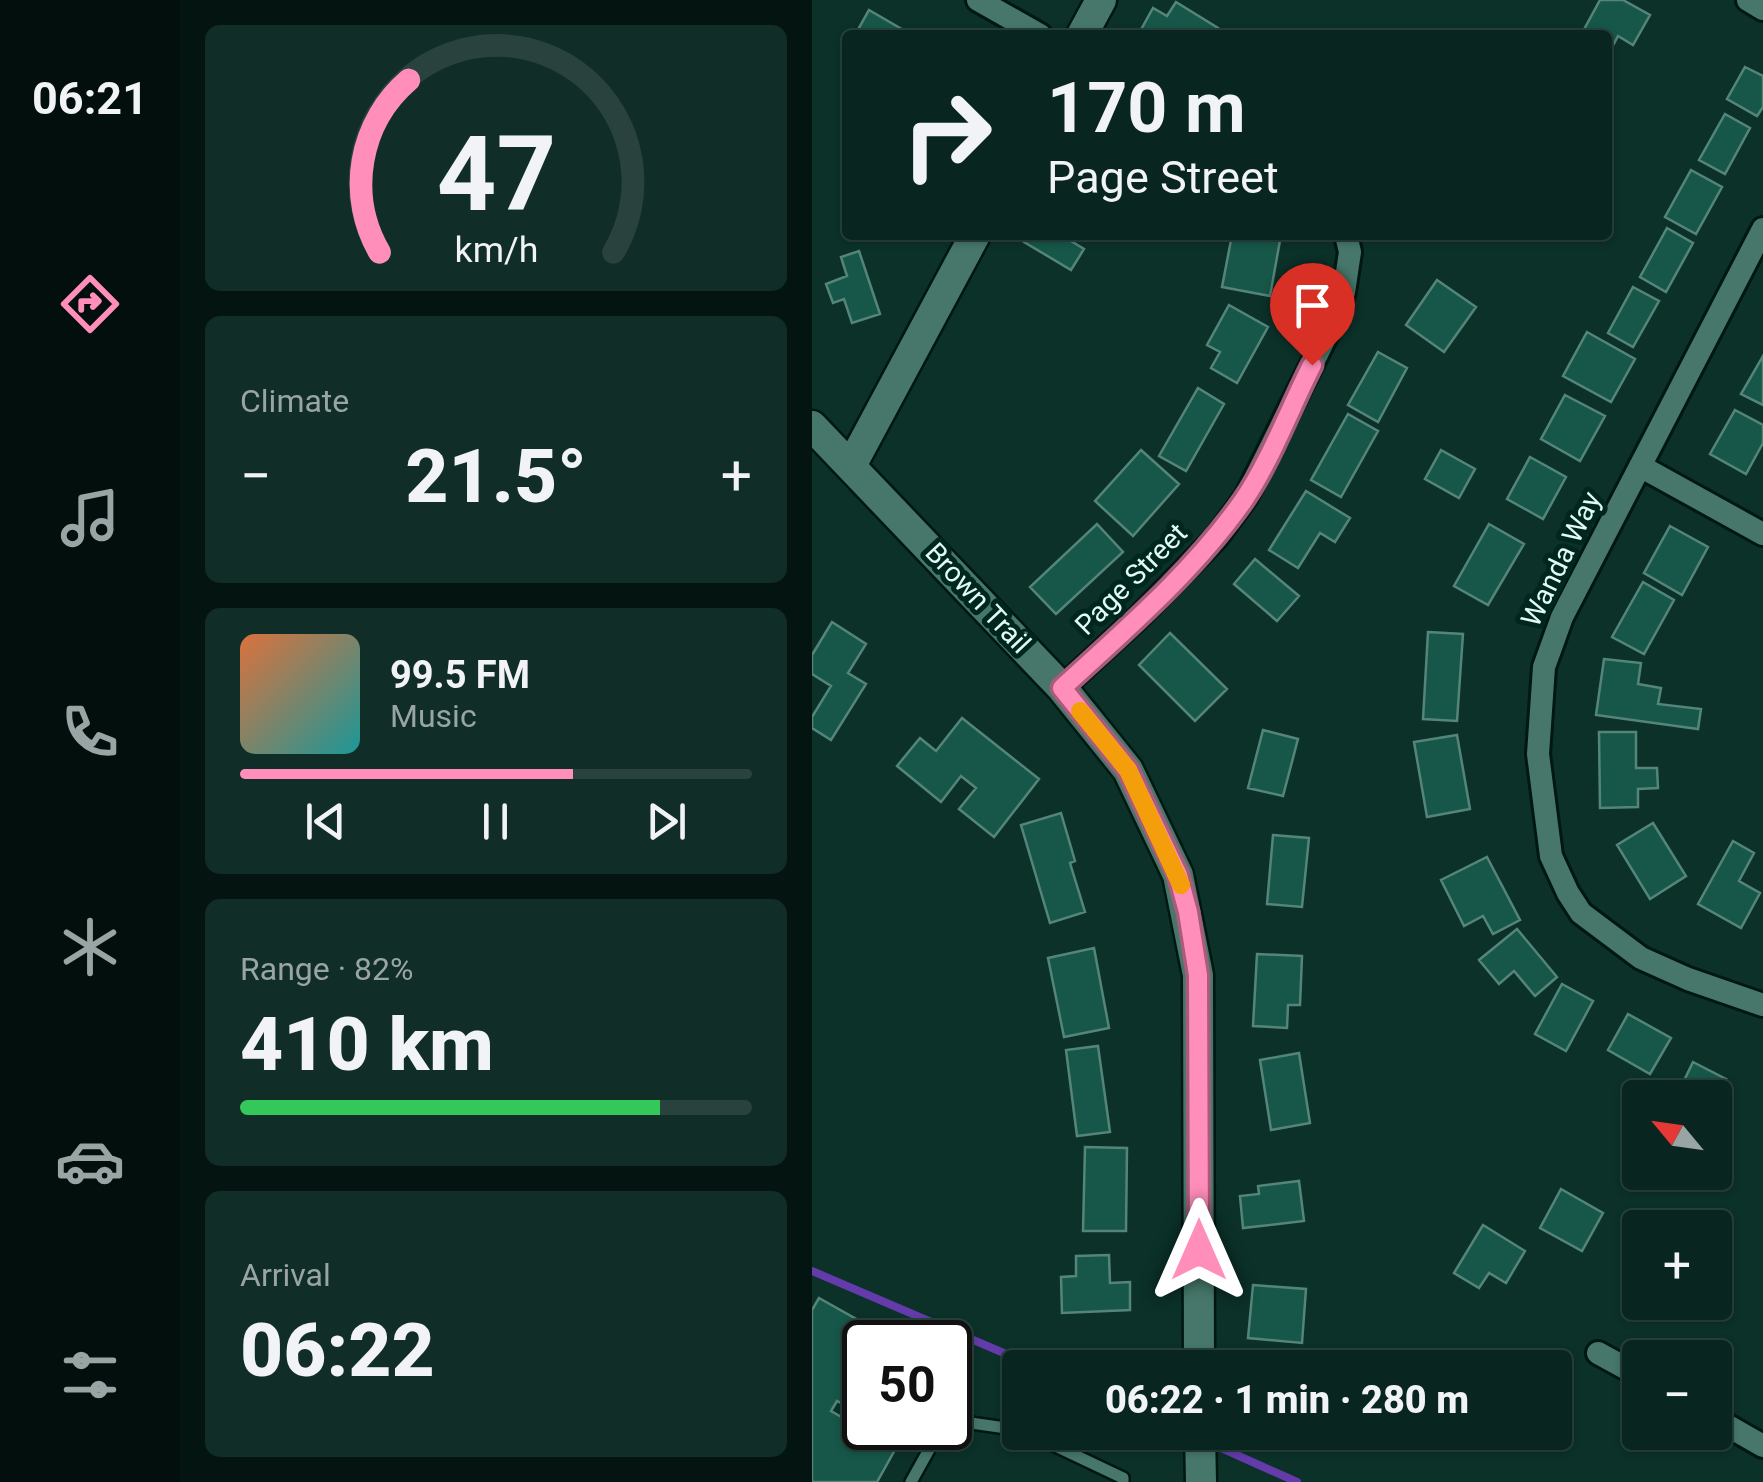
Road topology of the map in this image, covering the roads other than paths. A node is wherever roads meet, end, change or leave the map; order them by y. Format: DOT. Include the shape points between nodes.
graph roads {
  1 [pos="978,0"];
  2 [pos="1101,0"];
  3 [pos="1748,0"];
  4 [pos="1762,9"];
  5 [pos="1031,30"];
  6 [pos="1085,30"];
  7 [pos="1762,229"];
  8 [pos="972,240"];
  9 [pos="1347,240"];
  10 [pos="812,426"];
  11 [pos="852,464"];
  12 [pos="1640,466"];
  13 [pos="1762,534"];
  14 [pos="1062,688"];
  15 [pos="1762,1005"];
  16 [pos="1200,1350"];
  17 [pos="1598,1353"];
  18 [pos="1622,1366"];
  19 [pos="972,1423"];
  20 [pos="1002,1428"];
  21 [pos="1732,1428"];
  22 [pos="1762,1446"];
  23 [pos="929,1450"];
  24 [pos="1063,1450"];
  25 [pos="911,1482"];
  26 [pos="1123,1482"];
  1 -- 5 [label="street"];
  2 -- 6 [label="main road"];
  3 -- 4 [label="street"];
  7 -- 12 [label="street, Wanda Way"];
  8 -- 11 [label="main road"];
  9 -- 14 [label="street, Page Street" via="1344,292 1246,497 1217,537"];
  10 -- 11 [label="main road, Brown Trail"];
  11 -- 14 [label="main road, Brown Trail"];
  12 -- 13 [label="street"];
  12 -- 15 [label="street, Wanda Way" via="1562,617 1544,667 1538,754 1551,856 1581,913 1641,958"];
  14 -- 16 [label="main road, Brown Trail" via="1128,770 1178,875 1188,912 1198,975"];
  17 -- 18 [label="street"];
  19 -- 20 [label="lane"];
  21 -- 22 [label="street"];
  23 -- 25 [label="lane"];
  24 -- 26 [label="lane"];
}
